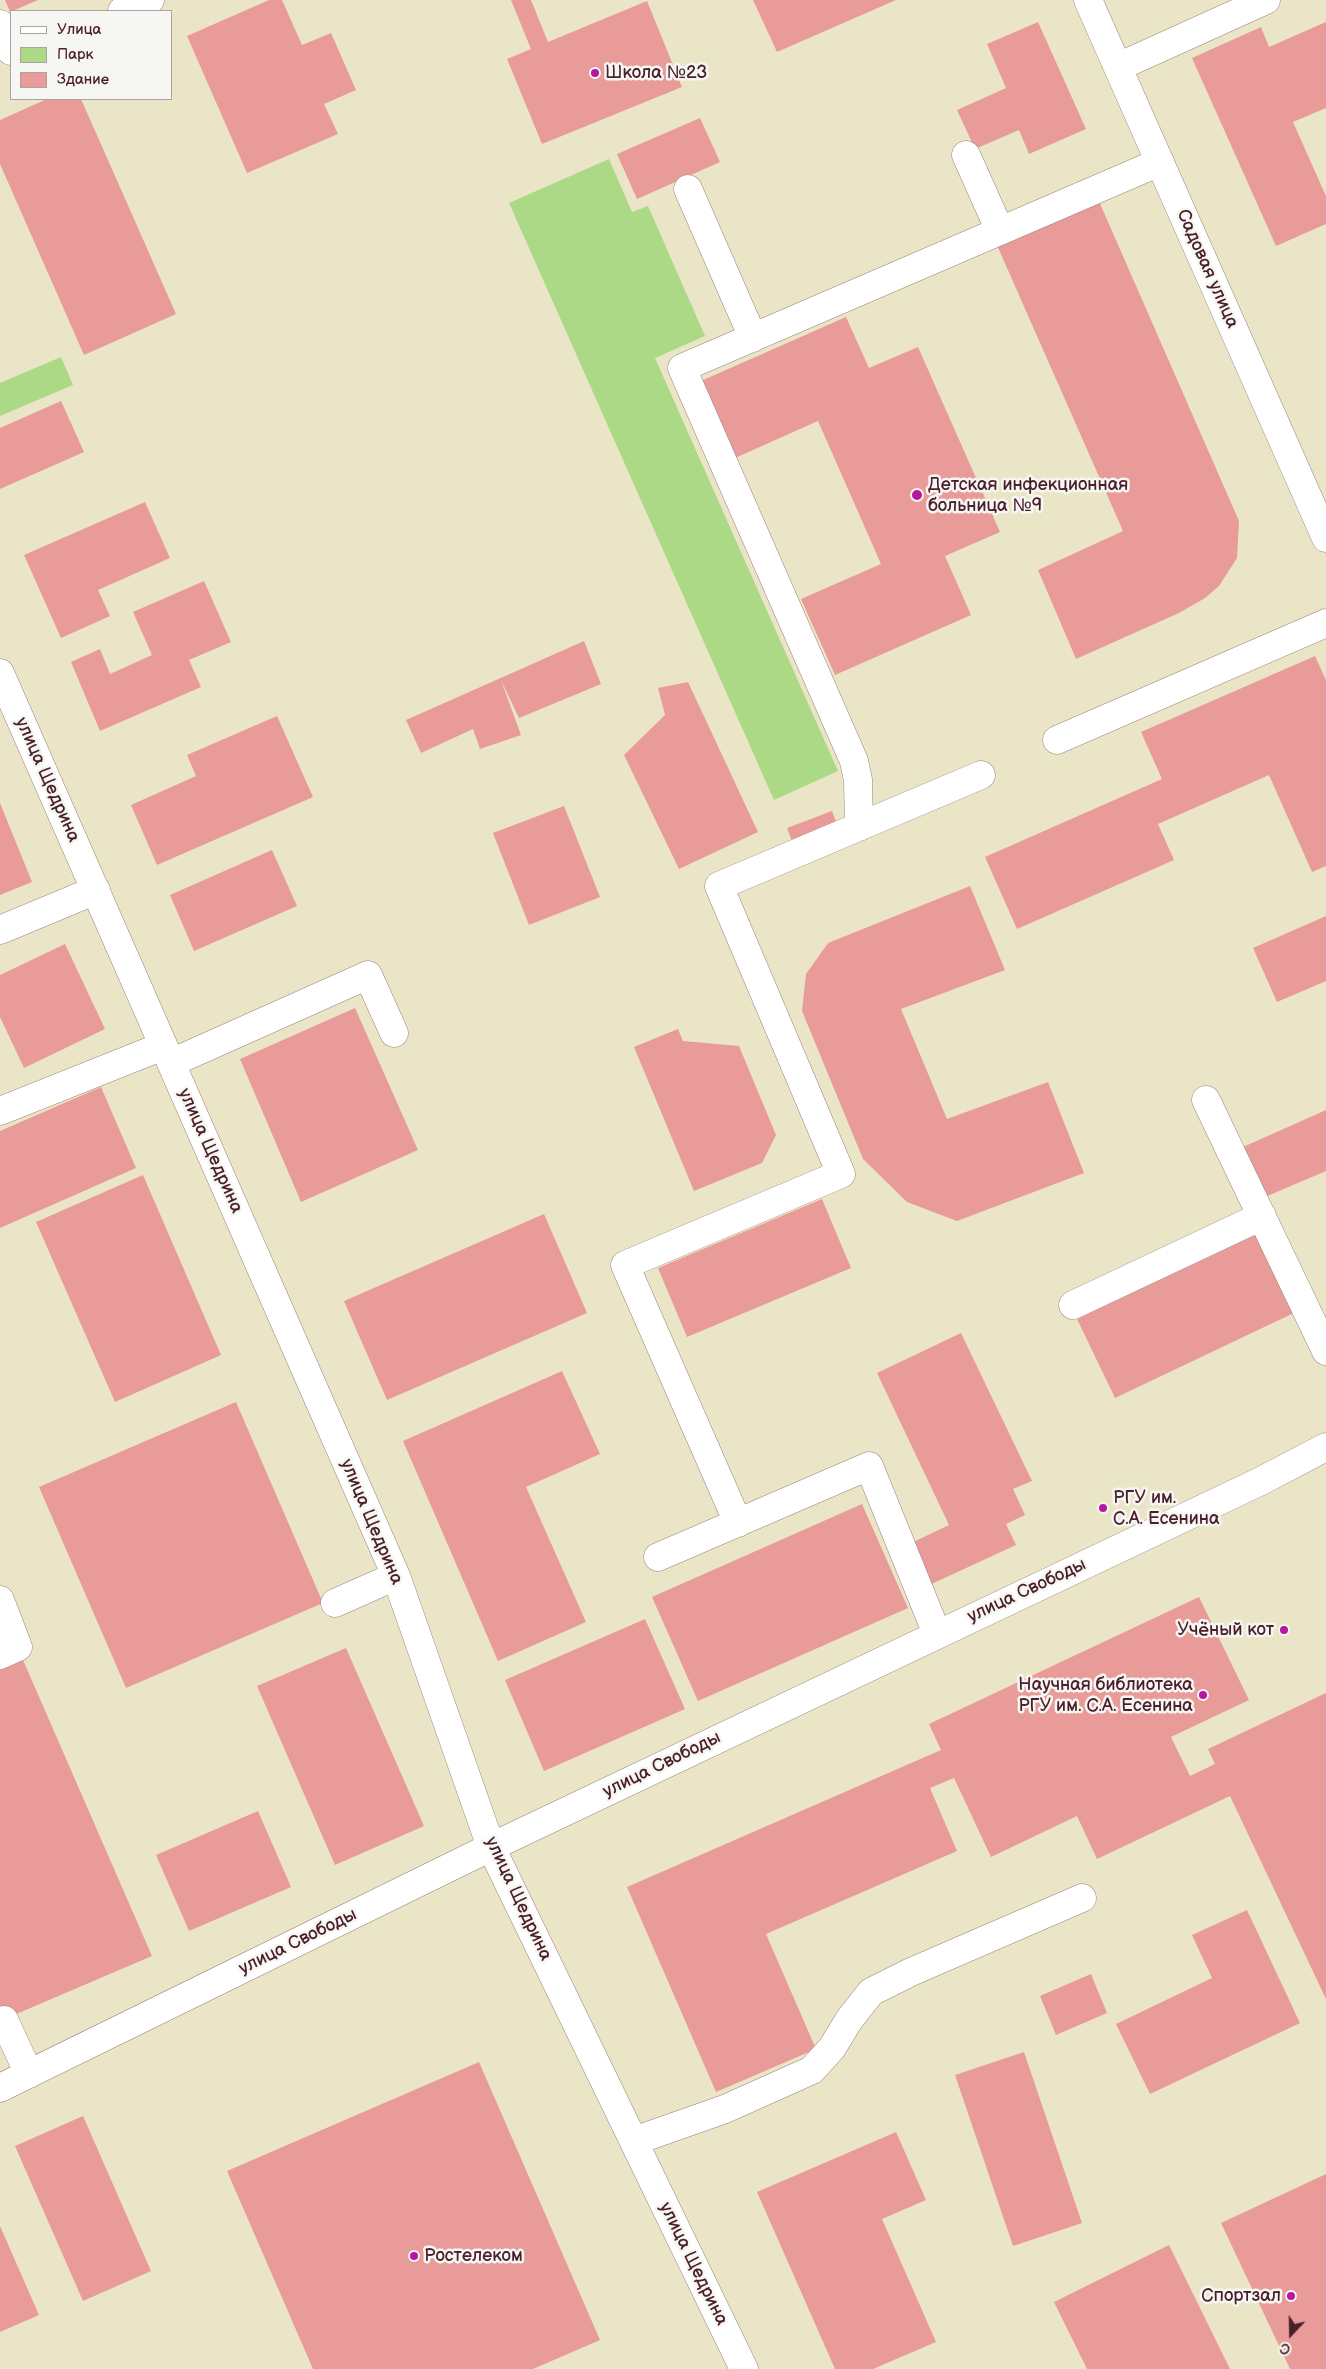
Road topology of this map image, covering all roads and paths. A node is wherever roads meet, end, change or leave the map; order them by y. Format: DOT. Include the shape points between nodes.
graph roads {
  1 [pos="150,0"];
  2 [pos="1088,0"];
  3 [pos="1266,0"];
  4 [pos="125,10"];
  5 [pos="0,24"];
  6 [pos="10,49"];
  7 [pos="1118,67"];
  8 [pos="966,155"];
  9 [pos="1160,162"];
  10 [pos="688,189"];
  11 [pos="1000,231"];
  12 [pos="753,338"];
  13 [pos="1326,538"];
  14 [pos="1326,623"];
  15 [pos="0,673"];
  16 [pos="1057,740"];
  17 [pos="982,775"];
  18 [pos="859,826"];
  19 [pos="96,890"];
  20 [pos="0,930"];
  21 [pos="394,1034"];
  22 [pos="167,1054"];
  23 [pos="1206,1100"];
  24 [pos="0,1111"];
  25 [pos="1262,1216"];
  26 [pos="1073,1306"];
  27 [pos="1326,1351"];
  28 [pos="1326,1447"];
  29 [pos="738,1523"];
  30 [pos="658,1557"];
  31 [pos="396,1576"];
  32 [pos="0,1600"];
  33 [pos="335,1603"];
  34 [pos="937,1634"];
  35 [pos="0,1655"];
  36 [pos="491,1847"];
  37 [pos="1082,1898"];
  38 [pos="4,2020"];
  39 [pos="29,2074"];
  40 [pos="0,2088"];
  41 [pos="634,2141"];
  42 [pos="744,2369"];
  1 -- 4 [label="street"];
  2 -- 7 [label="street, Садовая улица"];
  3 -- 7 [label="street"];
  5 -- 6 [label="street"];
  7 -- 9 [label="street, Садовая улица"];
  8 -- 11 [label="street"];
  9 -- 11 [label="street"];
  9 -- 13 [label="street, Садовая улица"];
  10 -- 12 [label="street"];
  11 -- 12 [label="street"];
  12 -- 18 [label="street" via="682,368 854,761 858,780"];
  14 -- 16 [label="street"];
  15 -- 19 [label="street, улица Щедрина"];
  17 -- 18 [label="street"];
  18 -- 29 [label="street" via="719,886 841,1174 626,1265"];
  19 -- 20 [label="street"];
  19 -- 22 [label="street, улица Щедрина"];
  21 -- 22 [label="street" via="368,975"];
  22 -- 24 [label="street"];
  22 -- 31 [label="street, улица Щедрина"];
  23 -- 25 [label="street"];
  25 -- 26 [label="street"];
  25 -- 27 [label="street"];
  28 -- 34 [label="street, улица Свободы"];
  29 -- 30 [label="street"];
  29 -- 34 [label="street" via="869,1466"];
  31 -- 33 [label="street"];
  31 -- 36 [label="street, улица Щедрина"];
  32 -- 35 [label="street" via="18,1647"];
  34 -- 36 [label="street, улица Свободы"];
  36 -- 39 [label="street, улица Свободы"];
  36 -- 41 [label="street, улица Щедрина"];
  37 -- 41 [label="street" via="871,1992 832,2048 812,2070 725,2110"];
  38 -- 39 [label="street"];
  39 -- 40 [label="street, улица Свободы"];
  41 -- 42 [label="street, улица Щедрина"];
}
